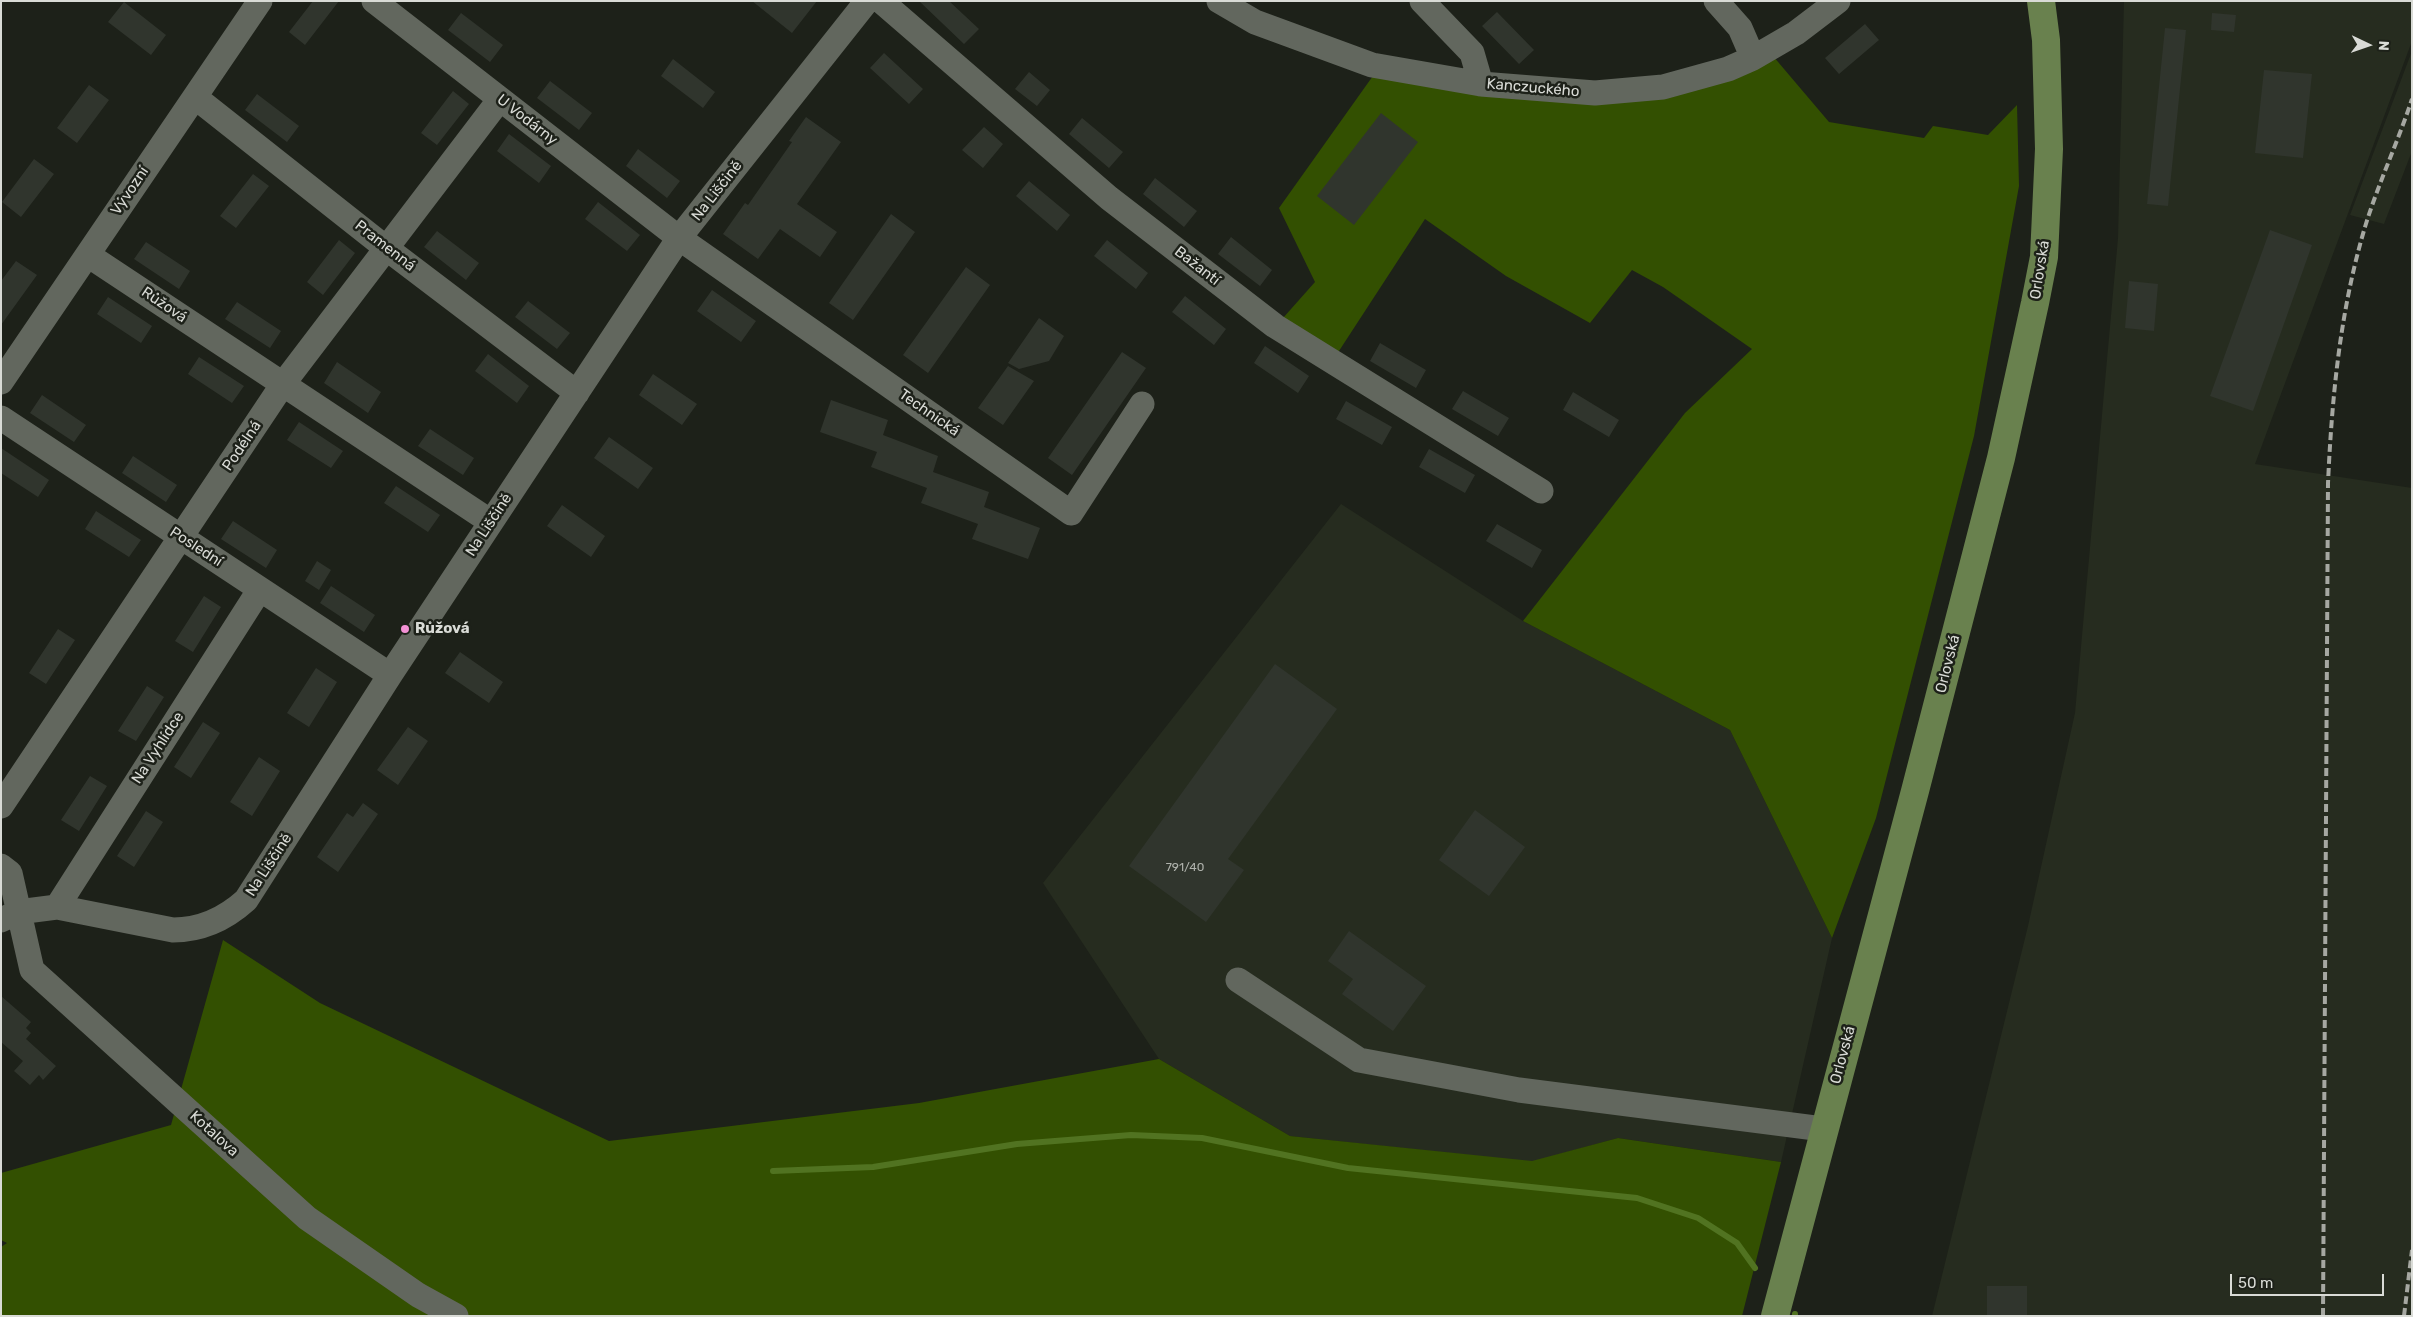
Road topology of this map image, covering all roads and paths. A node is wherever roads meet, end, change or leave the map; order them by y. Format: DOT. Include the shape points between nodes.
graph roads {
  1 [pos="260,1"];
  2 [pos="374,1"];
  3 [pos="867,1"];
  4 [pos="881,1"];
  5 [pos="1219,1"];
  6 [pos="1422,1"];
  7 [pos="1716,1"];
  8 [pos="1838,1"];
  9 [pos="2041,1"];
  10 [pos="1752,58"];
  11 [pos="1482,84"];
  12 [pos="195,97"];
  13 [pos="500,99"];
  14 [pos="679,238"];
  15 [pos="386,248"];
  16 [pos="88,254"];
  17 [pos="1,382"];
  18 [pos="283,384"];
  19 [pos="577,392"];
  20 [pos="1142,404"];
  21 [pos="1,418"];
  22 [pos="1541,491"];
  23 [pos="491,522"];
  24 [pos="181,537"];
  25 [pos="260,589"];
  26 [pos="390,675"];
  27 [pos="1,806"];
  28 [pos="1,866"];
  29 [pos="56,907"];
  30 [pos="10,916"];
  31 [pos="1238,980"];
  32 [pos="1823,1129"];
  33 [pos="456,1316"];
  34 [pos="1774,1316"];
  1 -- 12 [label="street, Vývozní"];
  2 -- 13 [label="street, U Vodárny"];
  3 -- 14 [label="street, Na Liščině"];
  4 -- 22 [label="street, Bažantí" via="1110,198 1275,326"];
  5 -- 11 [label="street, Kanczuckého" via="1256,22 1372,65"];
  6 -- 11 [label="street" via="1472,53"];
  7 -- 10 [label="street" via="1740,28"];
  8 -- 10 [label="street, Kanczuckého" via="1796,34"];
  9 -- 32 [label="main road, Orlovská" via="2046,40 2049,149 2044,257 2036,303 2001,458"];
  10 -- 11 [label="street, Kanczuckého" via="1697,79 1628,92 1587,93"];
  12 -- 15 [label="street, Pramenná"];
  12 -- 16 [label="street, Vývozní"];
  13 -- 14 [label="street, U Vodárny"];
  13 -- 15 [label="street, Podélná"];
  14 -- 19 [label="street, Na Liščině"];
  14 -- 20 [label="street, Technická" via="1071,513"];
  15 -- 18 [label="street, Podélná"];
  15 -- 19 [label="street, Pramenná"];
  16 -- 17 [label="street, Vývozní"];
  16 -- 18 [label="street, Růžová"];
  18 -- 23 [label="street, Růžová"];
  18 -- 24 [label="street, Podélná"];
  19 -- 23 [label="street, Na Liščině"];
  21 -- 24 [label="street, Poslední"];
  23 -- 26 [label="street, Na Liščině"];
  24 -- 25 [label="street, Poslední"];
  24 -- 27 [label="street, Podélná"];
  25 -- 26 [label="street, Poslední"];
  25 -- 29 [label="street, Na Vyhlídce"];
  26 -- 29 [label="street, Na Liščině" via="252,893 231,913 197,928 173,930"];
  28 -- 30 [label="street" via="10,873"];
  29 -- 30 [label="street, Na Liščině"];
  30 -- 33 [label="street, Kotalova" via="32,970 307,1218 418,1294"];
  31 -- 32 [label="street" via="1359,1060 1519,1090"];
  32 -- 34 [label="main road, Orlovská"];
}
